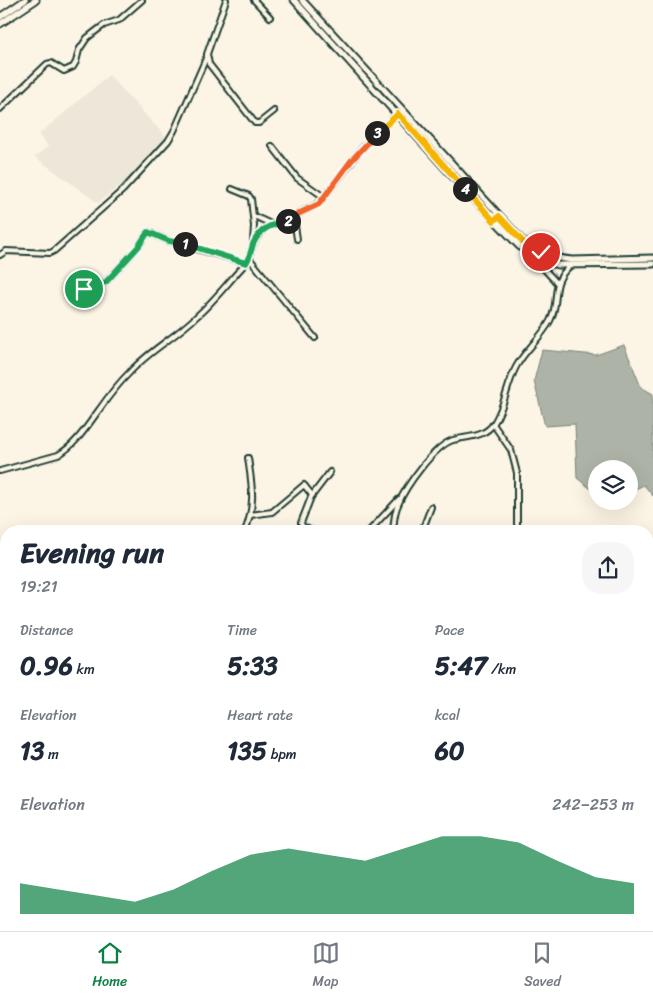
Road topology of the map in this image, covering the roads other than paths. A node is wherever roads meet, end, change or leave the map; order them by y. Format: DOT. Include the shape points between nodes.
graph roads {
  1 [pos="25,0"];
  2 [pos="36,0"];
  3 [pos="142,0"];
  4 [pos="226,0"];
  5 [pos="254,0"];
  6 [pos="294,0"];
  7 [pos="302,0"];
  8 [pos="0,17"];
  9 [pos="270,17"];
  10 [pos="0,24"];
  11 [pos="345,52"];
  12 [pos="207,56"];
  13 [pos="0,109"];
  14 [pos="274,111"];
  15 [pos="398,114"];
  16 [pos="272,146"];
  17 [pos="232,189"];
  18 [pos="324,197"];
  19 [pos="254,216"];
  20 [pos="499,216"];
  21 [pos="294,219"];
  22 [pos="494,221"];
  23 [pos="271,224"];
  24 [pos="297,239"];
  25 [pos="253,244"];
  26 [pos="0,255"];
  27 [pos="532,256"];
  28 [pos="250,258"];
  29 [pos="653,258"];
  30 [pos="246,263"];
  31 [pos="653,264"];
  32 [pos="570,266"];
  33 [pos="557,283"];
  34 [pos="75,294"];
  35 [pos="315,338"];
  36 [pos="494,424"];
  37 [pos="248,458"];
  38 [pos="0,471"];
  39 [pos="330,472"];
  40 [pos="312,495"];
  41 [pos="402,495"];
  42 [pos="431,507"];
  43 [pos="250,515"];
  44 [pos="247,525"];
  45 [pos="302,525"];
  46 [pos="374,525"];
  47 [pos="394,525"];
  48 [pos="424,525"];
  49 [pos="517,525"];
  1 -- 8 [label="main road"];
  2 -- 10 [label="main road"];
  3 -- 13 [label="street" via="119,20 87,38 69,70 48,64"];
  4 -- 12 [label="street"];
  5 -- 9 [label="street"];
  6 -- 11 [label="main road"];
  7 -- 11 [label="main road"];
  11 -- 15 [label="main road"];
  11 -- 20 [label="main road"];
  12 -- 14 [label="street" via="209,64 255,123 260,123"];
  12 -- 26 [label="street" via="168,141 123,190 54,251 6,250"];
  15 -- 18 [label="street" via="363,147"];
  15 -- 22 [label="main road"];
  16 -- 18 [label="street" via="297,178"];
  17 -- 19 [label="street" via="249,196"];
  18 -- 21 [label="street" via="319,204"];
  19 -- 23 [label="street"];
  19 -- 25 [label="street"];
  20 -- 22 [label="main road"];
  20 -- 29 [label="main road" via="523,242 550,256 572,260"];
  21 -- 23 [label="street"];
  21 -- 24 [label="street"];
  22 -- 27 [label="main road"];
  23 -- 25 [label="street" via="264,228"];
  25 -- 28 [label="street"];
  27 -- 32 [label="main road" via="550,264"];
  27 -- 33 [label="street"];
  28 -- 30 [label="street"];
  28 -- 35 [label="street"];
  30 -- 34 [label="street" via="148,232 106,282"];
  30 -- 38 [label="street" via="197,316 139,362 66,450"];
  31 -- 32 [label="main road"];
  32 -- 33 [label="street"];
  33 -- 36 [label="street" via="550,321 516,368"];
  36 -- 41 [label="street" via="481,434 453,440 439,448"];
  36 -- 49 [label="street" via="511,450 517,473"];
  37 -- 43 [label="street" via="254,501"];
  39 -- 40 [label="street"];
  40 -- 43 [label="street" via="304,485 272,512"];
  40 -- 45 [label="street"];
  41 -- 46 [label="street"];
  41 -- 47 [label="street"];
  42 -- 48 [label="street"];
  43 -- 44 [label="street"];
}
